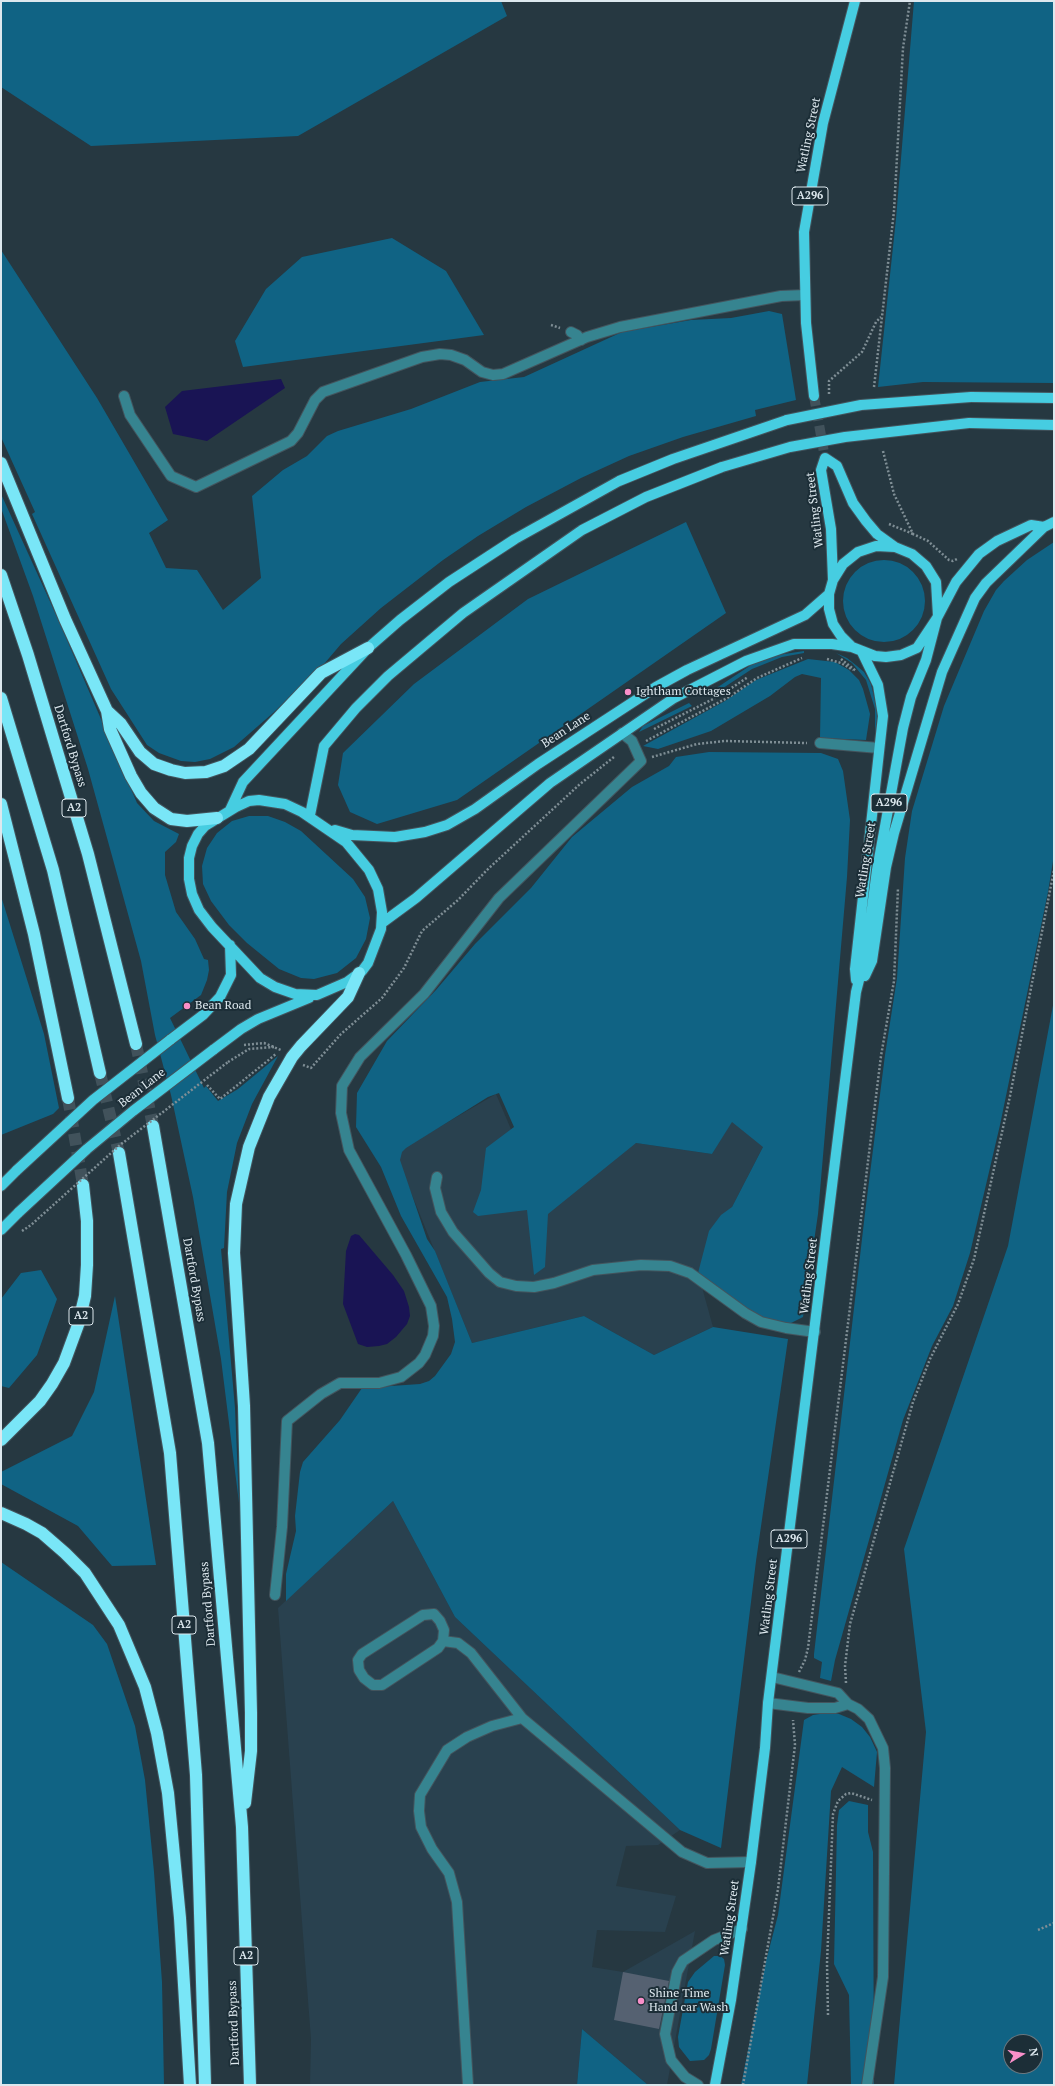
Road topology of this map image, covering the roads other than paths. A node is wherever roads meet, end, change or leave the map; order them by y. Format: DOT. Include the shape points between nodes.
graph roads {
  1 [pos="855,1"];
  2 [pos="805,295"];
  3 [pos="571,332"];
  4 [pos="581,340"];
  5 [pos="124,396"];
  6 [pos="814,396"];
  7 [pos="1054,398"];
  8 [pos="1054,425"];
  9 [pos="1,463"];
  10 [pos="1054,522"];
  11 [pos="1044,527"];
  12 [pos="895,547"];
  13 [pos="1,575"];
  14 [pos="833,580"];
  15 [pos="829,594"];
  16 [pos="937,617"];
  17 [pos="852,647"];
  18 [pos="368,648"];
  19 [pos="862,652"];
  20 [pos="1,698"];
  21 [pos="107,711"];
  22 [pos="622,733"];
  23 [pos="820,743"];
  24 [pos="880,748"];
  25 [pos="1,804"];
  26 [pos="230,810"];
  27 [pos="310,816"];
  28 [pos="217,818"];
  29 [pos="382,923"];
  30 [pos="230,945"];
  31 [pos="359,973"];
  32 [pos="856,992"];
  33 [pos="317,995"];
  34 [pos="136,1044"];
  35 [pos="100,1073"];
  36 [pos="68,1098"];
  37 [pos="153,1126"];
  38 [pos="119,1153"];
  39 [pos="436,1177"];
  40 [pos="83,1185"];
  41 [pos="1,1186"];
  42 [pos="1,1230"];
  43 [pos="815,1332"];
  44 [pos="13,1426"];
  45 [pos="1,1428"];
  46 [pos="1,1440"];
  47 [pos="1,1514"];
  48 [pos="276,1595"];
  49 [pos="443,1641"];
  50 [pos="772,1677"];
  51 [pos="768,1703"];
  52 [pos="848,1704"];
  53 [pos="522,1718"];
  54 [pos="242,1826"];
  55 [pos="751,1862"];
  56 [pos="742,1929"];
  57 [pos="190,2085"];
  58 [pos="205,2085"];
  59 [pos="250,2085"];
  60 [pos="468,2085"];
  61 [pos="698,2085"];
  62 [pos="715,2085"];
  63 [pos="867,2085"];
  1 -- 2 [label="main road, Watling Street / A296" via="823,123 804,232"];
  2 -- 4 [label="lane" via="781,296 644,322"];
  2 -- 6 [label="main road, Watling Street / A296"];
  3 -- 4 [label="lane"];
  4 -- 5 [label="lane" via="503,374 487,373 458,357 440,354 422,357 334,387 318,396 291,441 196,487 171,476 130,416"];
  7 -- 18 [label="main road, bridge" via="971,397 861,405 787,420 673,459 619,481 515,539 449,582"];
  8 -- 27 [label="main road, bridge" via="969,423 845,437 790,447 722,467 646,497 582,530 463,612 388,676 356,708 324,746"];
  9 -- 21 [label="highway" via="65,619"];
  10 -- 11 [label="main road"];
  11 -- 16 [label="main road" via="1031,525 997,541 979,554 956,582"];
  11 -- 32 [label="main road" via="986,583 942,672 894,833 872,961"];
  12 -- 14 [label="main road" via="876,546 858,552 843,564"];
  12 -- 14 [label="main road, Watling Street" via="866,522 853,503 837,466 825,458 821,470 831,529"];
  12 -- 16 [label="main road" via="912,554 926,566 936,582"];
  13 -- 34 [label="highway, Dartford Bypass / A2" via="88,854"];
  14 -- 15 [label="main road"];
  15 -- 17 [label="main road" via="833,624"];
  15 -- 27 [label="main road, Bean Lane" via="805,615 656,687 538,764 475,809 441,827 401,836 352,835 330,828"];
  16 -- 19 [label="main road" via="917,648 911,652 886,657"];
  16 -- 32 [label="main road, Watling Street / A296" via="926,660 911,697 903,728 877,870 866,953"];
  17 -- 19 [label="main road"];
  17 -- 22 [label="main road" via="794,644 746,661 674,698"];
  18 -- 21 [label="highway" via="322,673 249,749 224,766 206,772 179,772 154,764 140,752 121,724"];
  18 -- 26 [label="main road" via="243,782"];
  19 -- 24 [label="main road, Watling Street / A296" via="881,696 883,716"];
  20 -- 35 [label="highway" via="53,870"];
  21 -- 28 [label="highway" via="110,728 131,776 154,808 179,821"];
  22 -- 29 [label="main road" via="550,783 416,898"];
  22 -- 48 [label="lane" via="642,761 499,898 426,991 368,1048 344,1081 341,1091 341,1114 348,1146 431,1306 433,1336 419,1363 401,1377 379,1383 340,1383 321,1394 287,1421"];
  23 -- 24 [label="lane"];
  24 -- 32 [label="main road, Watling Street / A296" via="855,969"];
  25 -- 36 [label="highway" via="34,934"];
  26 -- 27 [label="main road" via="249,801 264,800 285,804"];
  26 -- 28 [label="main road"];
  27 -- 29 [label="main road" via="346,842 369,870 379,895"];
  28 -- 30 [label="main road" via="202,829 195,840 189,858 189,880 192,894 200,910"];
  29 -- 31 [label="main road, Bean Lane" via="373,954"];
  30 -- 33 [label="main road" via="255,973 268,983 295,994"];
  30 -- 41 [label="main road, Bean Lane, bridge" via="231,975 211,1009 93,1100"];
  31 -- 33 [label="main road, Bean Lane" via="340,986"];
  31 -- 54 [label="highway" via="348,997 301,1046 272,1092 249,1147 236,1204 234,1253 244,1406 251,1713 251,1751"];
  32 -- 43 [label="main road, Watling Street / A296"];
  33 -- 42 [label="main road, Bean Lane, bridge" via="258,1018 213,1050 87,1149"];
  37 -- 54 [label="highway, Dartford Bypass / A2" via="208,1443"];
  38 -- 58 [label="highway, A2" via="170,1453 196,1775"];
  39 -- 43 [label="lane" via="435,1188 441,1212 458,1238 489,1274 500,1282 534,1287 593,1270 641,1265 670,1266 690,1273 750,1316 771,1325"];
  40 -- 44 [label="highway, A2" via="87,1221 87,1265 78,1325 64,1363 52,1384 40,1401"];
  43 -- 50 [label="main road, Watling Street / A296"];
  44 -- 45 [label="highway"];
  44 -- 46 [label="highway, A2"];
  47 -- 57 [label="highway" via="42,1533 85,1573 120,1625 143,1681 157,1734 168,1793 180,1918"];
  49 -- 49 [label="lane" via="444,1630 440,1621 434,1614 423,1615 362,1654 358,1660 359,1670 373,1685 382,1685 438,1648"];
  49 -- 53 [label="lane" via="458,1643 471,1653"];
  50 -- 51 [label="main road, Watling Street / A296"];
  50 -- 52 [label="lane" via="838,1692"];
  51 -- 52 [label="lane" via="808,1708 836,1708"];
  51 -- 55 [label="main road, Watling Street / A296" via="766,1748"];
  52 -- 63 [label="lane" via="864,1713 875,1728 885,1760 883,1977"];
  53 -- 55 [label="lane" via="682,1852 707,1863"];
  53 -- 60 [label="lane" via="492,1726 467,1737 447,1750 420,1795 421,1827 432,1849 449,1873 457,1902"];
  54 -- 59 [label="highway, Dartford Bypass / A2"];
  55 -- 56 [label="main road, Watling Street / A296"];
  56 -- 61 [label="lane" via="714,1940 683,1961 677,1972 665,2034 671,2060 685,2077"];
  56 -- 62 [label="main road, Watling Street / A296"];
}
